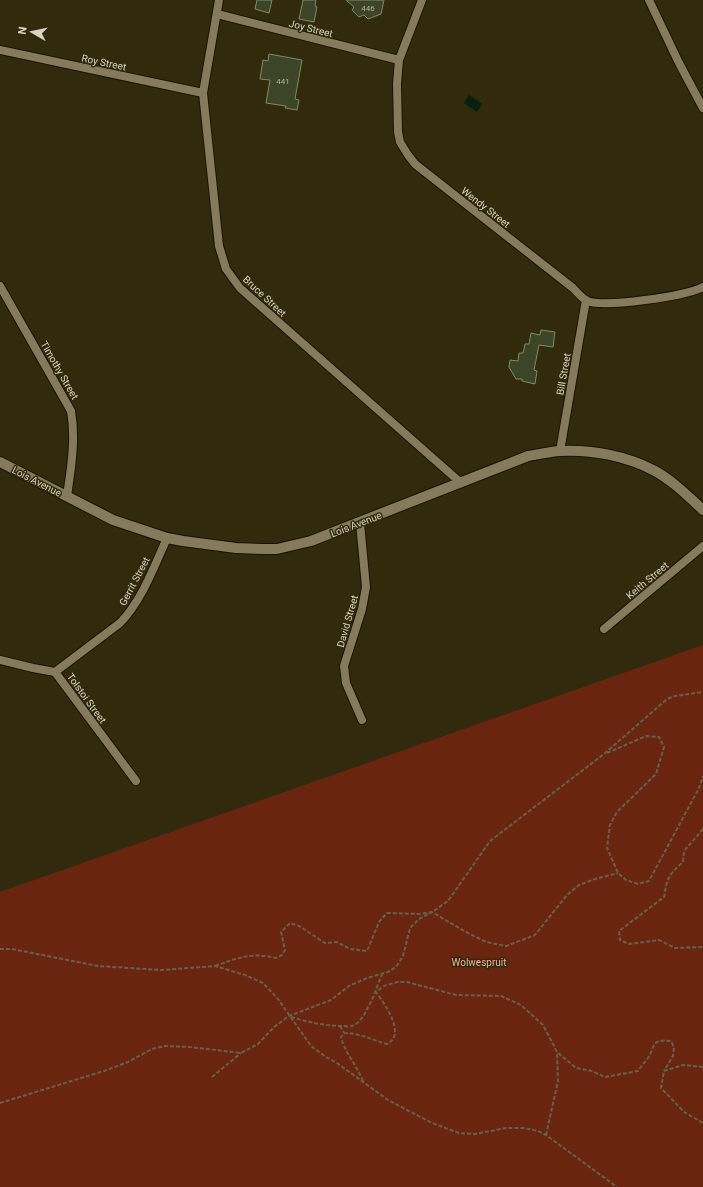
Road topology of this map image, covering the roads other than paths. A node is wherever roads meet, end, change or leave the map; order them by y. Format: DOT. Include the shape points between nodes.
graph roads {
  1 [pos="219,0"];
  2 [pos="422,0"];
  3 [pos="649,0"];
  4 [pos="217,14"];
  5 [pos="0,50"];
  6 [pos="399,60"];
  7 [pos="203,93"];
  8 [pos="703,108"];
  9 [pos="0,286"];
  10 [pos="703,287"];
  11 [pos="586,300"];
  12 [pos="560,451"];
  13 [pos="0,462"];
  14 [pos="461,483"];
  15 [pos="67,496"];
  16 [pos="703,510"];
  17 [pos="360,523"];
  18 [pos="167,538"];
  19 [pos="703,546"];
  20 [pos="604,629"];
  21 [pos="0,660"];
  22 [pos="55,672"];
  23 [pos="362,720"];
  24 [pos="136,781"];
  1 -- 4 [label="street, Bruce Street"];
  2 -- 6 [label="street, Wendy Street"];
  3 -- 8 [label="street"];
  4 -- 6 [label="street, Joy Street"];
  4 -- 7 [label="street, Bruce Street"];
  5 -- 7 [label="street, Roy Street"];
  6 -- 11 [label="street, Wendy Street" via="398,132 400,142 408,155"];
  7 -- 14 [label="street, Bruce Street" via="219,246 226,269 240,288"];
  9 -- 15 [label="street, Timothy Street" via="71,411 73,432"];
  10 -- 11 [label="street" via="672,296 636,301 599,303"];
  11 -- 12 [label="street, Bill Street"];
  12 -- 14 [label="street, Lois Avenue" via="528,456"];
  12 -- 16 [label="street, Lois Avenue" via="616,456 655,471 677,486"];
  13 -- 15 [label="street, Lois Avenue"];
  14 -- 17 [label="street, Lois Avenue"];
  15 -- 18 [label="street, Lois Avenue" via="113,520"];
  17 -- 18 [label="street, Lois Avenue" via="311,541 277,549 236,548"];
  17 -- 23 [label="street, David Street" via="366,587 362,609 344,666 346,684"];
  18 -- 22 [label="street, Gerrit Street" via="128,614 120,623"];
  19 -- 20 [label="street, Keith Street"];
  21 -- 22 [label="street, Tolstoi Street"];
  22 -- 24 [label="street, Tolstoi Street"];
}
